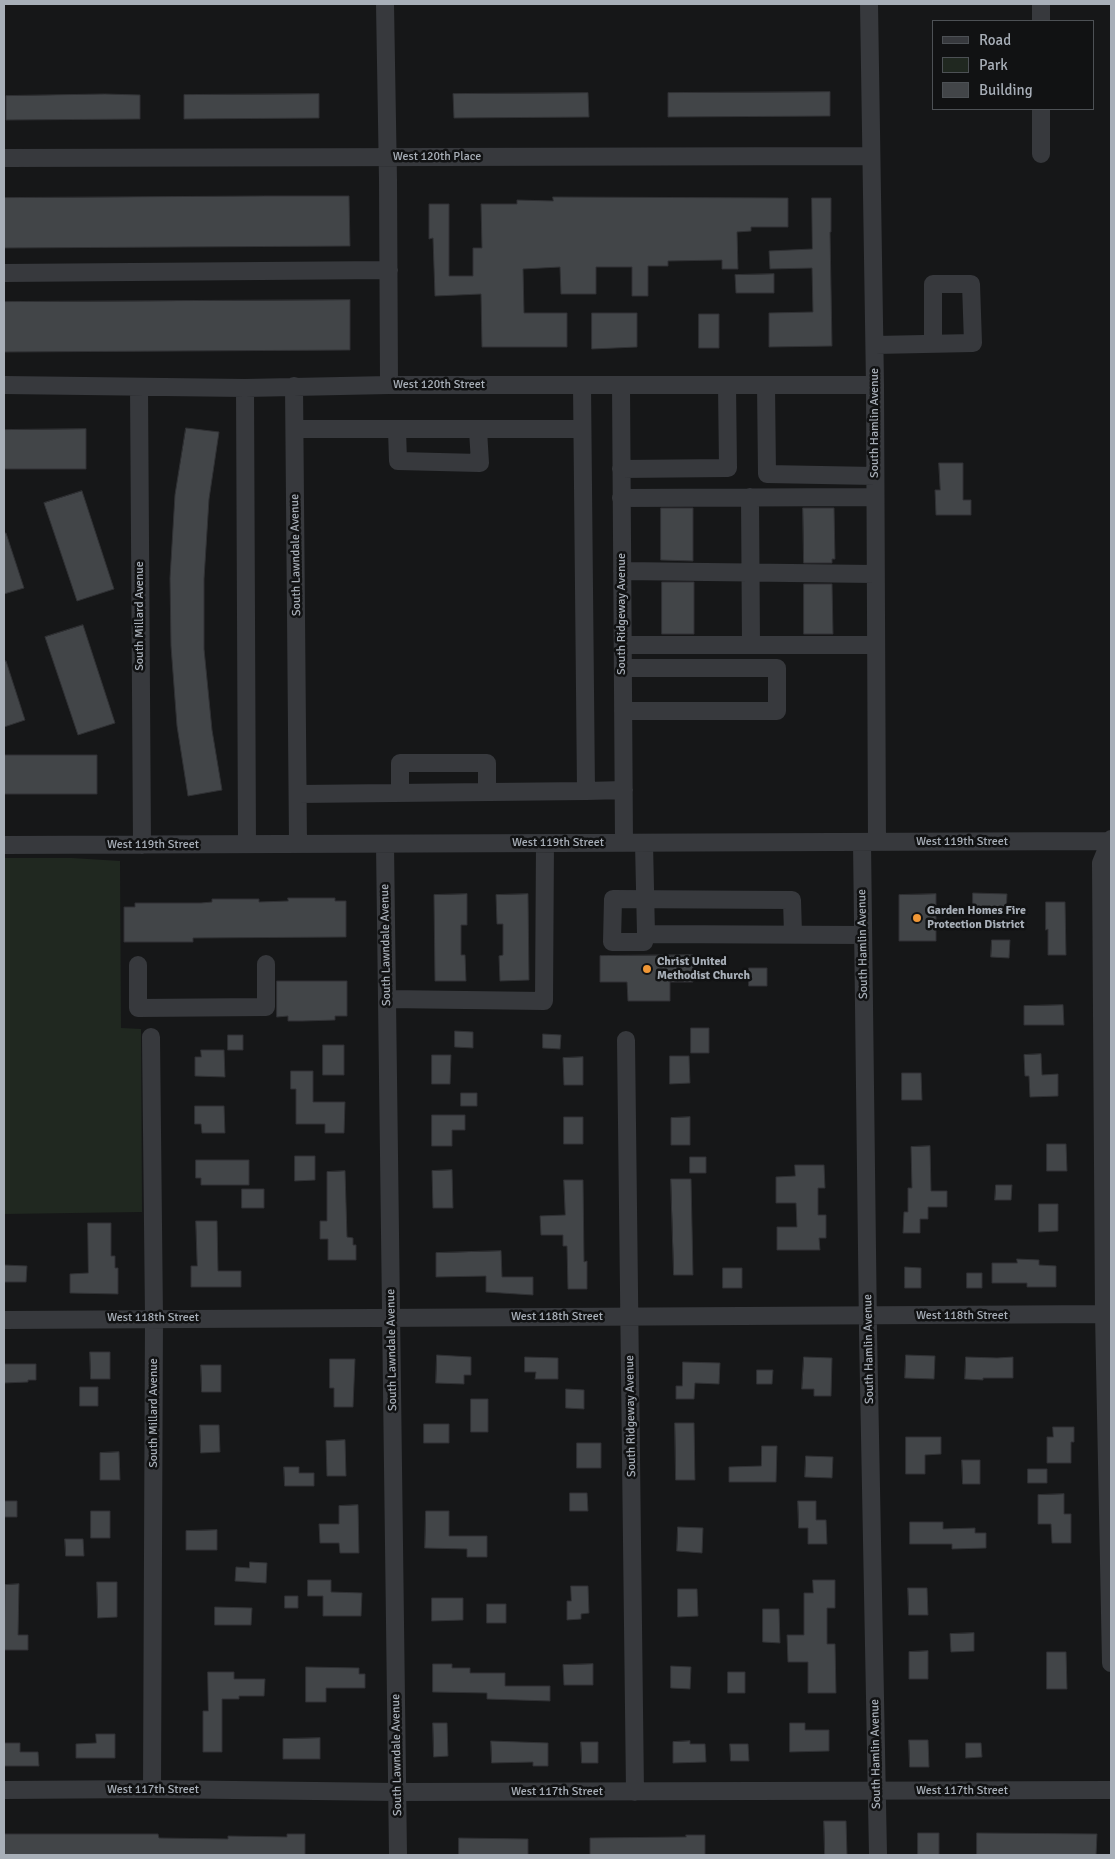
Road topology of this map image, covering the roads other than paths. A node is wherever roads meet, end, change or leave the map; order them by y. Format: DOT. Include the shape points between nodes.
graph roads {
  1 [pos="385,4"];
  2 [pos="869,4"];
  3 [pos="1041,4"];
  4 [pos="1041,20"];
  5 [pos="1041,110"];
  6 [pos="1041,154"];
  7 [pos="871,156"];
  8 [pos="388,157"];
  9 [pos="4,158"];
  10 [pos="389,270"];
  11 [pos="4,273"];
  12 [pos="933,343"];
  13 [pos="875,345"];
  14 [pos="4,385"];
  15 [pos="389,385"];
  16 [pos="582,385"];
  17 [pos="621,385"];
  18 [pos="727,385"];
  19 [pos="766,385"];
  20 [pos="875,385"];
  21 [pos="139,386"];
  22 [pos="294,386"];
  23 [pos="245,388"];
  24 [pos="295,429"];
  25 [pos="582,429"];
  26 [pos="398,430"];
  27 [pos="478,430"];
  28 [pos="621,469"];
  29 [pos="875,476"];
  30 [pos="750,497"];
  31 [pos="875,497"];
  32 [pos="622,498"];
  33 [pos="622,571"];
  34 [pos="751,572"];
  35 [pos="875,574"];
  36 [pos="623,645"];
  37 [pos="751,645"];
  38 [pos="876,645"];
  39 [pos="623,668"];
  40 [pos="623,711"];
  41 [pos="624,790"];
  42 [pos="586,791"];
  43 [pos="487,792"];
  44 [pos="400,793"];
  45 [pos="298,794"];
  46 [pos="1111,840"];
  47 [pos="869,842"];
  48 [pos="624,843"];
  49 [pos="644,843"];
  50 [pos="247,844"];
  51 [pos="298,844"];
  52 [pos="385,844"];
  53 [pos="545,844"];
  54 [pos="4,845"];
  55 [pos="142,845"];
  56 [pos="645,900"];
  57 [pos="646,934"];
  58 [pos="793,934"];
  59 [pos="863,935"];
  60 [pos="266,964"];
  61 [pos="138,965"];
  62 [pos="387,999"];
  63 [pos="152,1037"];
  64 [pos="626,1040"];
  65 [pos="1108,1314"];
  66 [pos="868,1316"];
  67 [pos="630,1317"];
  68 [pos="154,1318"];
  69 [pos="391,1318"];
  70 [pos="4,1320"];
  71 [pos="1111,1663"];
  72 [pos="152,1789"];
  73 [pos="4,1790"];
  74 [pos="1111,1790"];
  75 [pos="398,1792"];
  76 [pos="635,1792"];
  77 [pos="877,1792"];
  78 [pos="398,1855"];
  79 [pos="878,1855"];
  1 -- 8 [label="street"];
  2 -- 7 [label="street, South Hamlin Avenue"];
  3 -- 4 [label="street"];
  5 -- 6 [label="street"];
  7 -- 8 [label="street, West 120th Place"];
  7 -- 13 [label="street, South Hamlin Avenue"];
  8 -- 9 [label="street, West 120th Place"];
  8 -- 10 [label="street"];
  10 -- 11 [label="street"];
  10 -- 15 [label="street"];
  12 -- 13 [label="street"];
  13 -- 20 [label="street, South Hamlin Avenue"];
  14 -- 21 [label="street, West 120th Street"];
  15 -- 16 [label="street, West 120th Street"];
  15 -- 22 [label="street, West 120th Street"];
  16 -- 17 [label="street, West 120th Street"];
  16 -- 25 [label="street"];
  17 -- 18 [label="street, West 120th Street"];
  17 -- 28 [label="street, South Ridgeway Avenue"];
  18 -- 19 [label="street, West 120th Street"];
  18 -- 28 [label="street" via="728,468"];
  19 -- 20 [label="street, West 120th Street"];
  19 -- 29 [label="street" via="766,474"];
  20 -- 29 [label="street, South Hamlin Avenue"];
  21 -- 23 [label="street, West 120th Street"];
  21 -- 55 [label="street, South Millard Avenue"];
  22 -- 23 [label="street, West 120th Street"];
  22 -- 24 [label="street, South Lawndale Avenue"];
  23 -- 50 [label="street"];
  24 -- 26 [label="street"];
  24 -- 45 [label="street, South Lawndale Avenue"];
  25 -- 27 [label="street"];
  25 -- 42 [label="street"];
  26 -- 27 [label="street"];
  26 -- 27 [label="street" via="398,461 480,463"];
  28 -- 32 [label="street, South Ridgeway Avenue"];
  29 -- 31 [label="street, South Hamlin Avenue"];
  30 -- 31 [label="street"];
  30 -- 32 [label="street"];
  30 -- 34 [label="street"];
  31 -- 35 [label="street, South Hamlin Avenue"];
  32 -- 33 [label="street, South Ridgeway Avenue"];
  33 -- 34 [label="street"];
  33 -- 36 [label="street, South Ridgeway Avenue"];
  34 -- 35 [label="street"];
  34 -- 37 [label="street"];
  35 -- 38 [label="street, South Hamlin Avenue"];
  36 -- 37 [label="street"];
  36 -- 39 [label="street, South Ridgeway Avenue"];
  37 -- 38 [label="street"];
  38 -- 47 [label="street, South Hamlin Avenue"];
  39 -- 40 [label="street, South Ridgeway Avenue"];
  39 -- 40 [label="street" via="777,668 777,711"];
  40 -- 41 [label="street, South Ridgeway Avenue"];
  41 -- 42 [label="street"];
  41 -- 48 [label="street, South Ridgeway Avenue"];
  42 -- 43 [label="street"];
  43 -- 44 [label="street"];
  43 -- 44 [label="street" via="487,763 400,763"];
  44 -- 45 [label="street"];
  45 -- 51 [label="street, South Lawndale Avenue"];
  46 -- 47 [label="street, West 119th Street"];
  46 -- 65 [label="street" via="1101,862"];
  47 -- 49 [label="street, West 119th Street"];
  47 -- 59 [label="street, South Hamlin Avenue"];
  48 -- 49 [label="street, West 119th Street"];
  48 -- 53 [label="street, West 119th Street"];
  49 -- 56 [label="street"];
  50 -- 51 [label="street, West 119th Street"];
  50 -- 55 [label="street, West 119th Street"];
  51 -- 52 [label="street, West 119th Street"];
  52 -- 53 [label="street, West 119th Street"];
  52 -- 62 [label="street, South Lawndale Avenue"];
  53 -- 62 [label="street" via="544,1002"];
  54 -- 55 [label="street, West 119th Street"];
  56 -- 57 [label="street"];
  56 -- 57 [label="street" via="612,899 612,942 644,942"];
  56 -- 58 [label="street" via="792,900"];
  57 -- 58 [label="street"];
  58 -- 59 [label="street"];
  59 -- 66 [label="street, South Hamlin Avenue"];
  60 -- 61 [label="street" via="266,1007 148,1008 138,1008"];
  62 -- 69 [label="street, South Lawndale Avenue"];
  63 -- 68 [label="street, South Millard Avenue"];
  64 -- 67 [label="street, South Ridgeway Avenue"];
  65 -- 66 [label="street, West 118th Street"];
  65 -- 71 [label="street"];
  66 -- 67 [label="street, West 118th Street"];
  66 -- 77 [label="street, South Hamlin Avenue"];
  67 -- 69 [label="street, West 118th Street"];
  67 -- 76 [label="street, South Ridgeway Avenue"];
  68 -- 69 [label="street, West 118th Street"];
  68 -- 70 [label="street, West 118th Street"];
  68 -- 72 [label="street, South Millard Avenue"];
  69 -- 75 [label="street, South Lawndale Avenue"];
  72 -- 73 [label="street, West 117th Street"];
  72 -- 75 [label="street, West 117th Street"];
  74 -- 77 [label="street, West 117th Street"];
  75 -- 76 [label="street, West 117th Street"];
  75 -- 78 [label="street, South Lawndale Avenue"];
  76 -- 77 [label="street, West 117th Street"];
  77 -- 79 [label="street, South Hamlin Avenue"];
}
